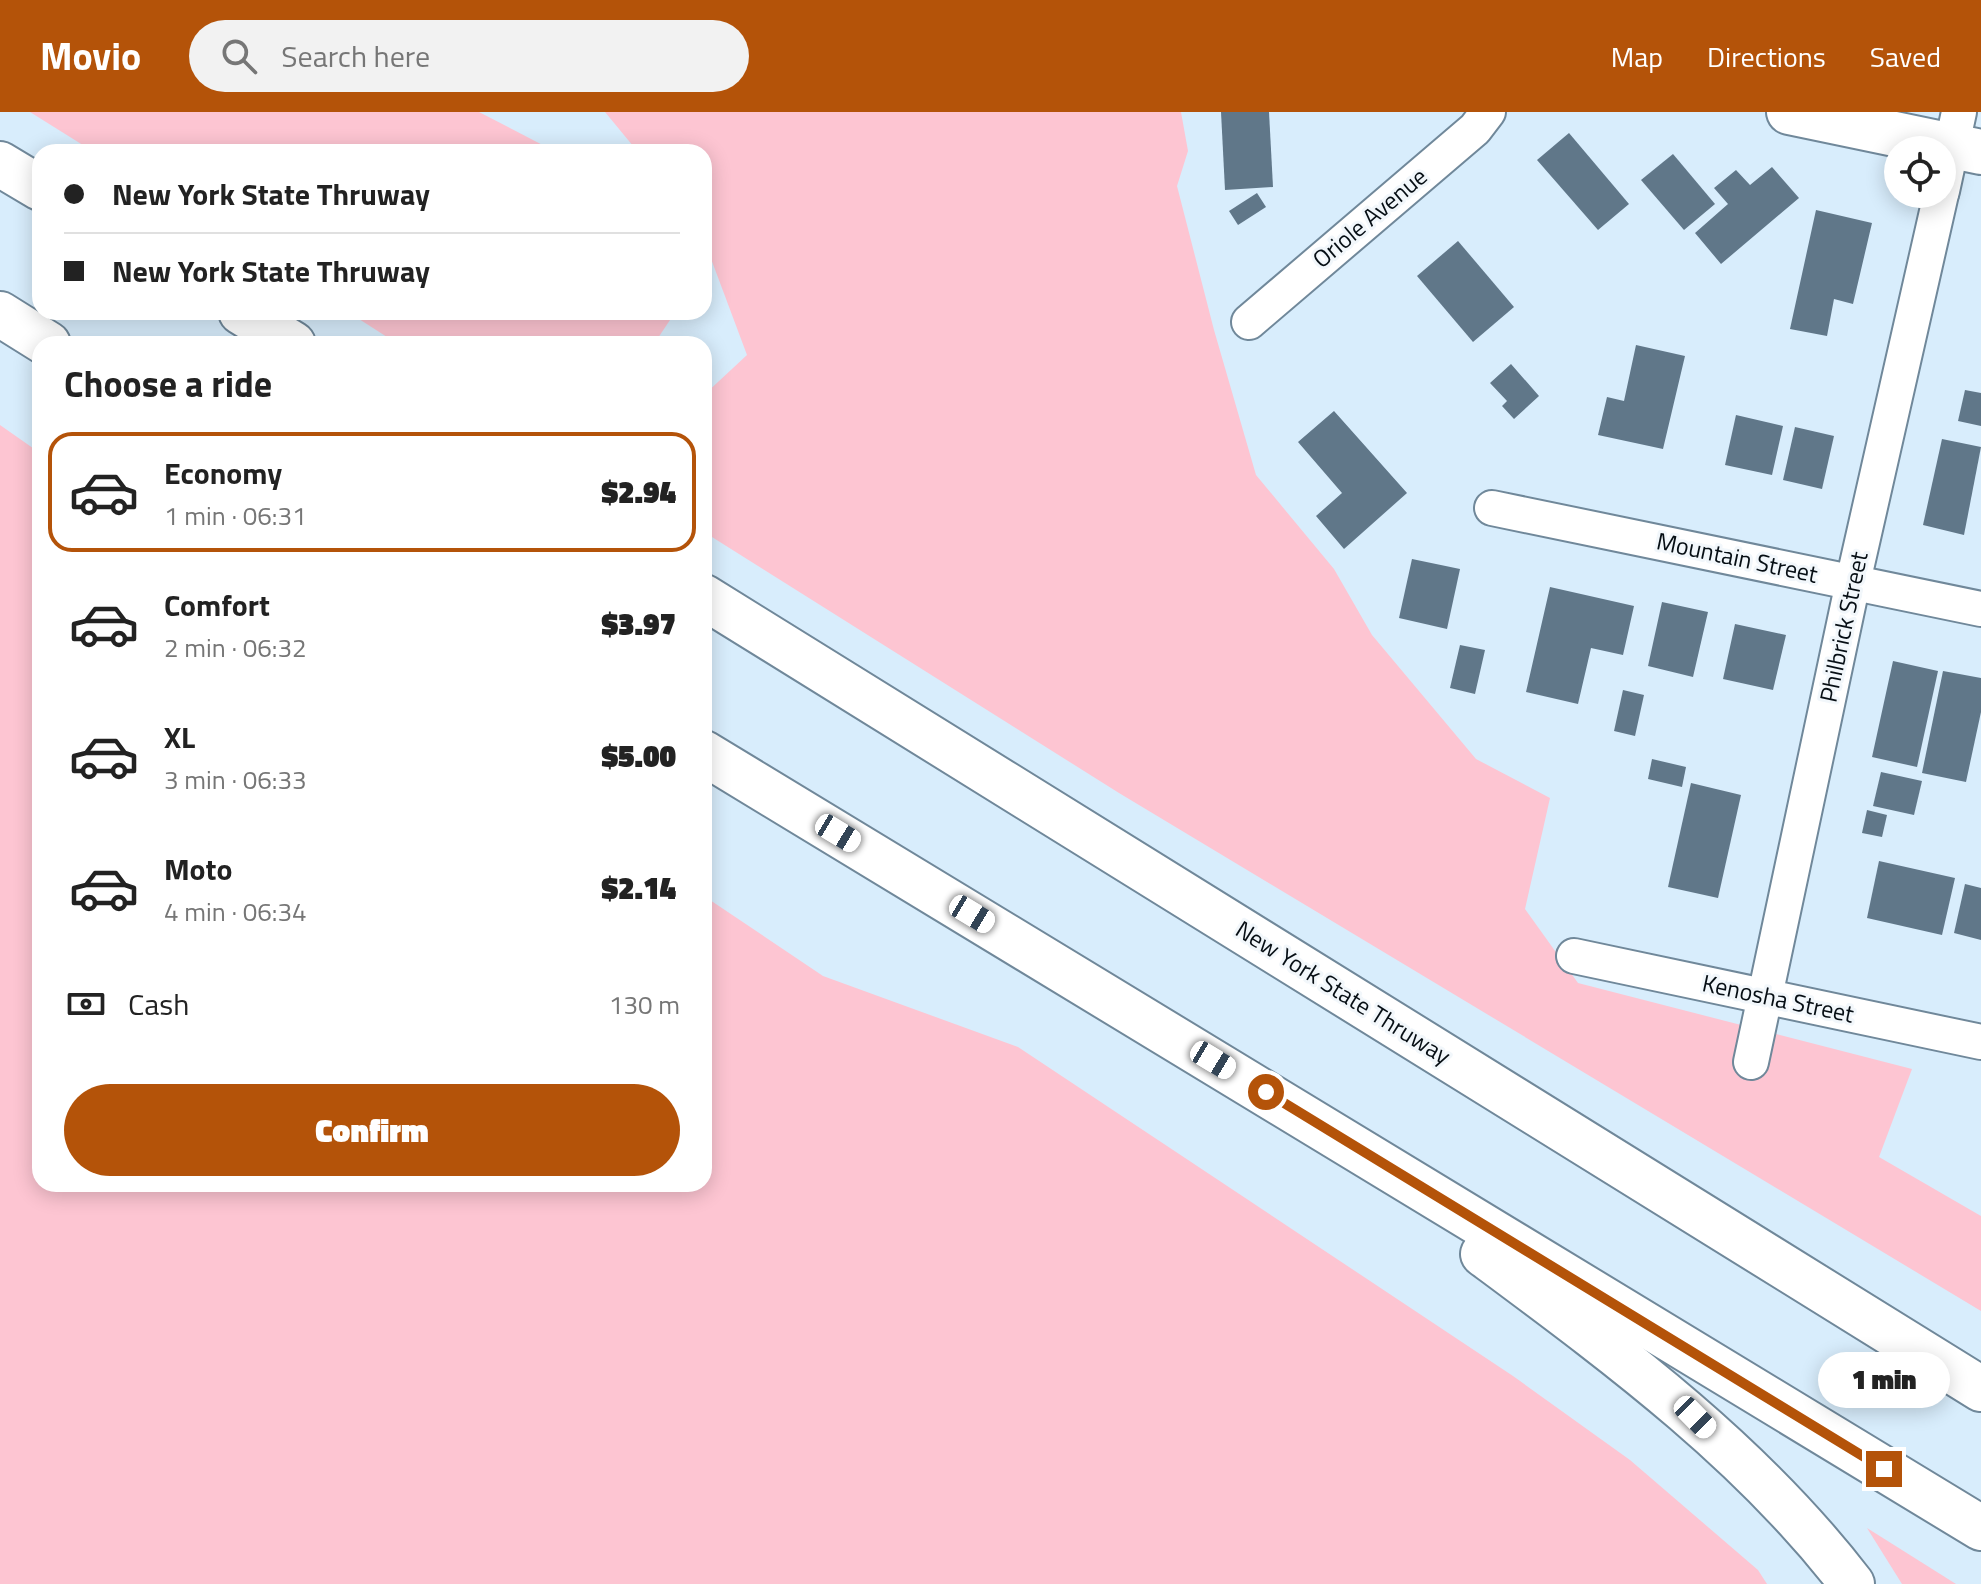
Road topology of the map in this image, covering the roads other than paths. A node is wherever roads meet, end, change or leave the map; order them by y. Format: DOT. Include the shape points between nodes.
graph roads {
  1 [pos="1488,112"];
  2 [pos="1789,112"];
  3 [pos="1964,136"];
  4 [pos="1956,157"];
  5 [pos="0,164"];
  6 [pos="32,183"];
  7 [pos="1939,208"];
  8 [pos="0,314"];
  9 [pos="254,320"];
  10 [pos="1249,322"];
  11 [pos="35,336"];
  12 [pos="280,336"];
  13 [pos="1492,508"];
  14 [pos="1853,582"];
  15 [pos="712,602"];
  16 [pos="1981,609"];
  17 [pos="712,758"];
  18 [pos="1574,956"];
  19 [pos="1765,996"];
  20 [pos="1981,1042"];
  21 [pos="1751,1062"];
  22 [pos="1266,1092"];
  23 [pos="1873,1322"];
  24 [pos="1981,1380"];
  25 [pos="1981,1389"];
  26 [pos="1981,1528"];
  27 [pos="1852,1584"];
  1 -- 10 [label="street, Oriole Avenue" via="1475,129"];
  2 -- 3 [label="main road"];
  3 -- 4 [label="street, Philbrick Street"];
  5 -- 6 [label="main road"];
  7 -- 14 [label="street, Philbrick Street"];
  8 -- 11 [label="main road"];
  9 -- 12 [label="main road"];
  13 -- 14 [label="street, Mountain Street"];
  14 -- 16 [label="street, Mountain Street"];
  14 -- 19 [label="street, Philbrick Street"];
  15 -- 23 [label="main road, New York State Thruway"];
  17 -- 22 [label="main road"];
  18 -- 19 [label="street, Kenosha Street"];
  19 -- 20 [label="street, Kenosha Street"];
  19 -- 21 [label="street, Philbrick Street"];
  22 -- 26 [label="main road"];
  22 -- 27 [label="main road" via="1642,1372 1795,1512"];
  23 -- 24 [label="main road"];
  23 -- 25 [label="main road, New York State Thruway"];
}
